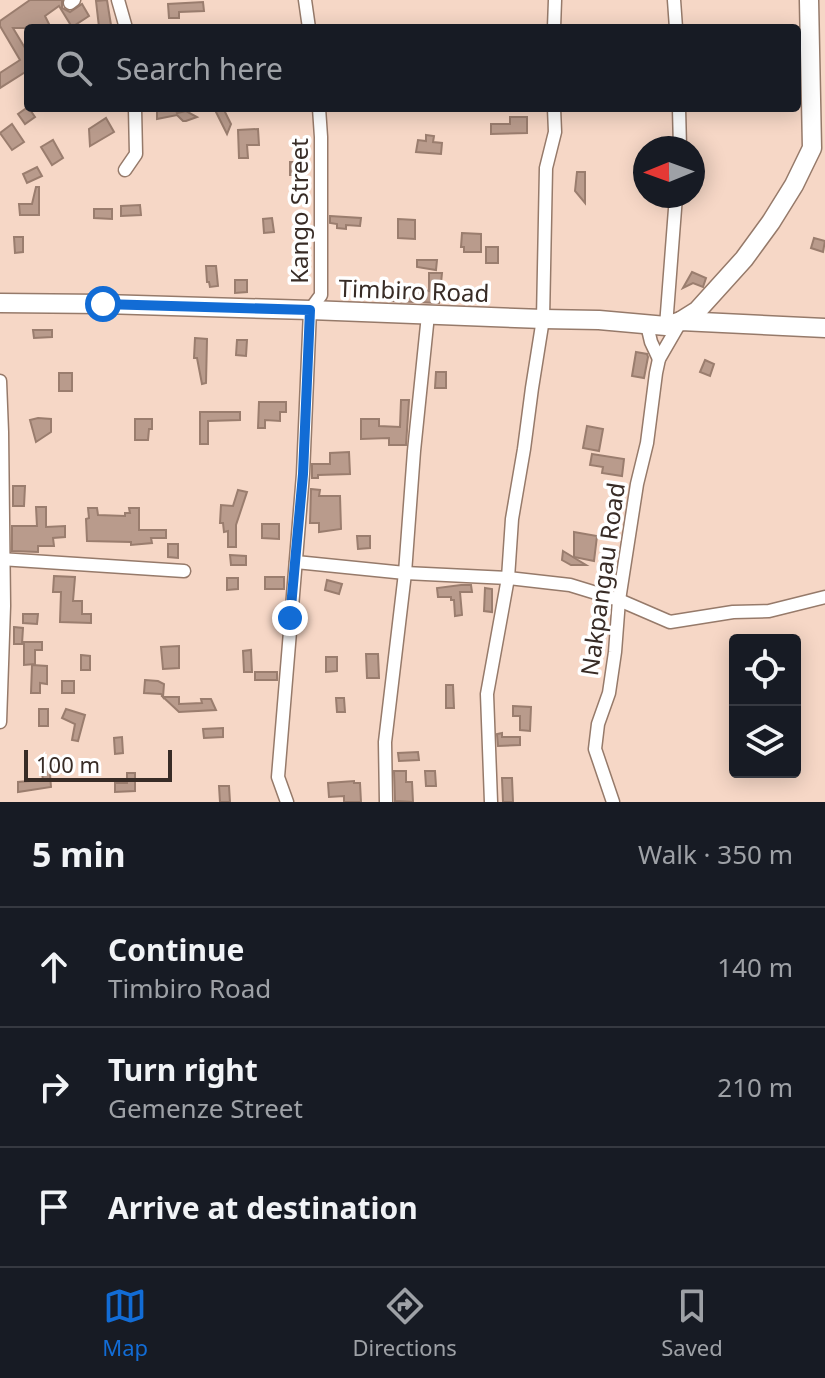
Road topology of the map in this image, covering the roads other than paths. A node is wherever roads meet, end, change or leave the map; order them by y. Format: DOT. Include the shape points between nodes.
graph roads {
  1 [pos="118,0"];
  2 [pos="305,0"];
  3 [pos="555,0"];
  4 [pos="674,0"];
  5 [pos="809,0"];
  6 [pos="125,24"];
  7 [pos="308,24"];
  8 [pos="554,24"];
  9 [pos="676,24"];
  10 [pos="135,112"];
  11 [pos="319,112"];
  12 [pos="554,112"];
  13 [pos="679,112"];
  14 [pos="680,136"];
  15 [pos="125,170"];
  16 [pos="675,208"];
  17 [pos="0,303"];
  18 [pos="310,310"];
  19 [pos="428,315"];
  20 [pos="543,319"];
  21 [pos="665,324"];
  22 [pos="825,328"];
  23 [pos="659,359"];
  24 [pos="0,381"];
  25 [pos="1,559"];
  26 [pos="296,562"];
  27 [pos="184,571"];
  28 [pos="405,573"];
  29 [pos="508,578"];
  30 [pos="825,597"];
  31 [pos="619,600"];
  32 [pos="0,722"];
  33 [pos="287,802"];
  34 [pos="386,802"];
  35 [pos="491,802"];
  36 [pos="613,802"];
  1 -- 6 [label="street"];
  2 -- 7 [label="street"];
  3 -- 8 [label="street"];
  4 -- 9 [label="street"];
  5 -- 21 [label="main road" via="812,148 744,259 697,311"];
  10 -- 15 [label="street" via="136,154"];
  11 -- 18 [label="street, Kango Street" via="321,295"];
  12 -- 20 [label="street" via="546,168"];
  13 -- 14 [label="street"];
  16 -- 21 [label="street"];
  17 -- 18 [label="main road, Timbiro Road"];
  18 -- 19 [label="main road, Timbiro Road"];
  18 -- 26 [label="street, Kango Street"];
  19 -- 20 [label="main road, Timbiro Road"];
  19 -- 28 [label="street"];
  20 -- 21 [label="main road, Timbiro Road"];
  20 -- 29 [label="street"];
  21 -- 22 [label="main road, Timbiro Road"];
  21 -- 23 [label="street, Nakpangau Road"];
  21 -- 23 [label="street, Nakpangau Road" via="651,342"];
  23 -- 31 [label="street, Nakpangau Road"];
  24 -- 25 [label="street"];
  25 -- 27 [label="street"];
  25 -- 32 [label="street"];
  26 -- 28 [label="street"];
  26 -- 33 [label="street, Kango Street" via="278,777"];
  28 -- 29 [label="street"];
  28 -- 34 [label="street" via="385,742"];
  29 -- 31 [label="street" via="570,585"];
  29 -- 35 [label="street" via="487,694"];
  30 -- 31 [label="street" via="769,611 670,622"];
  31 -- 36 [label="street, Nakpangau Road" via="609,693 595,749"];
}
